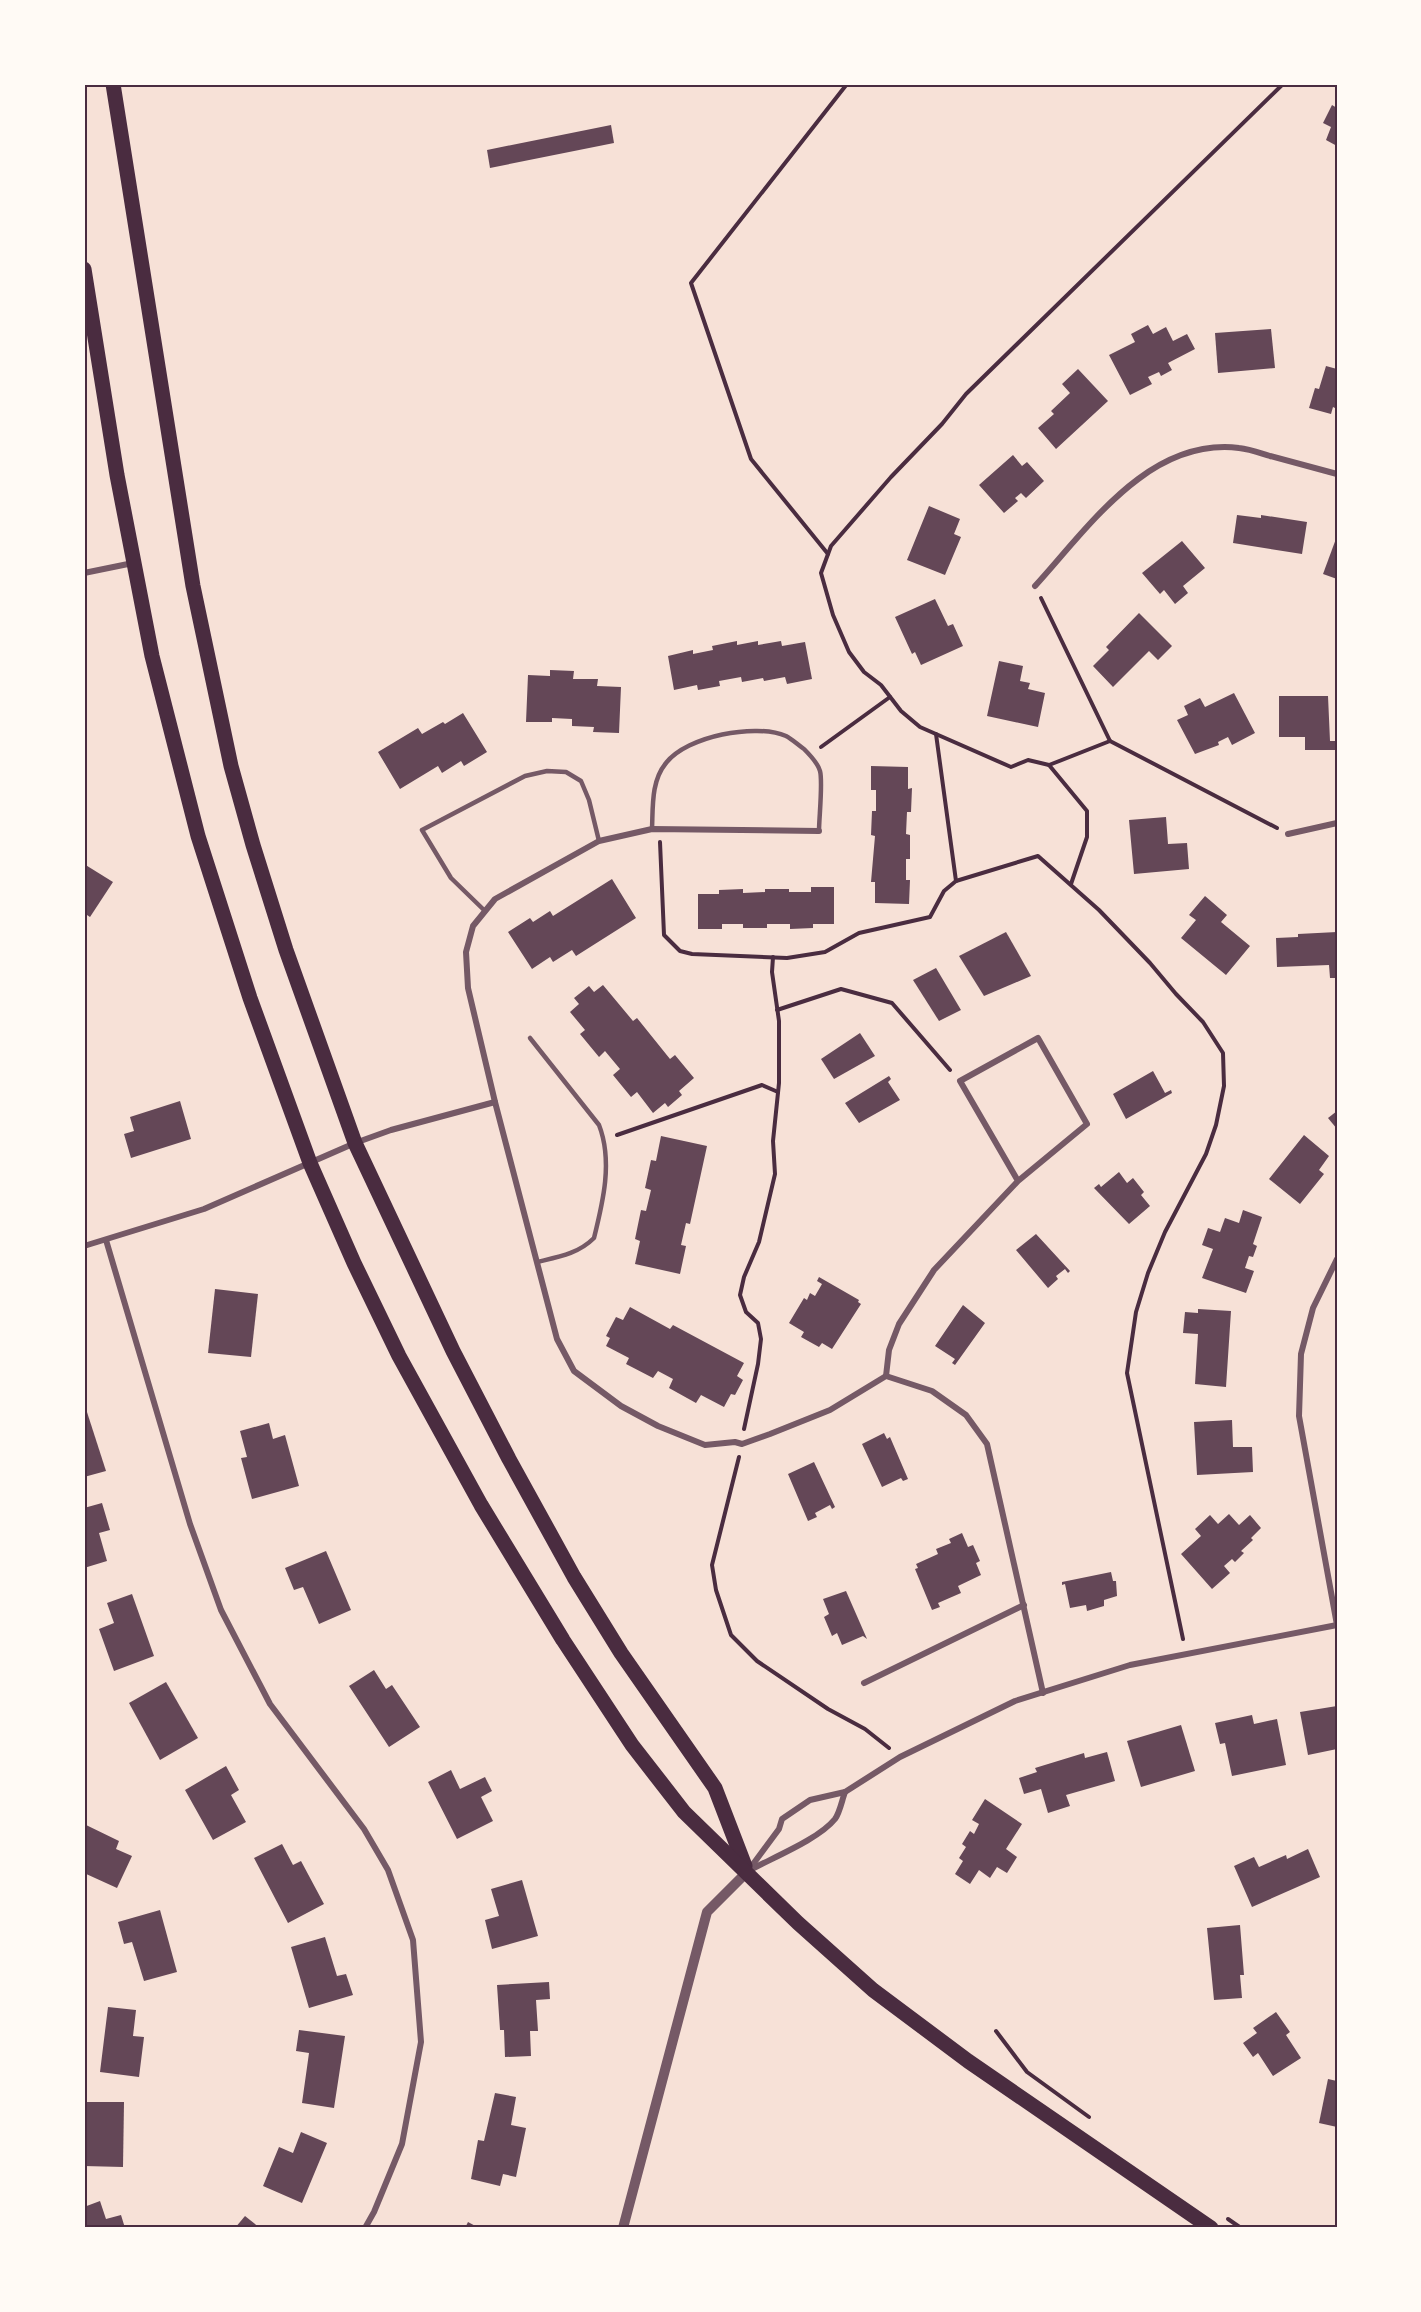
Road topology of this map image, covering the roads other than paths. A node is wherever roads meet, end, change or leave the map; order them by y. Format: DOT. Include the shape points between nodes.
graph roads {
  1 [pos="113,84"];
  2 [pos="84,269"];
  3 [pos="1337,474"];
  4 [pos="134,563"];
  5 [pos="84,573"];
  6 [pos="1035,586"];
  7 [pos="1337,823"];
  8 [pos="652,829"];
  9 [pos="819,831"];
  10 [pos="1288,834"];
  11 [pos="599,841"];
  12 [pos="485,911"];
  13 [pos="530,1038"];
  14 [pos="495,1102"];
  15 [pos="355,1143"];
  16 [pos="310,1163"];
  17 [pos="1018,1181"];
  18 [pos="106,1240"];
  19 [pos="84,1246"];
  20 [pos="1337,1259"];
  21 [pos="537,1262"];
  22 [pos="886,1376"];
  23 [pos="1024,1605"];
  24 [pos="1337,1625"];
  25 [pos="864,1683"];
  26 [pos="1043,1693"];
  27 [pos="845,1792"];
  28 [pos="747,1872"];
  29 [pos="365,2228"];
  30 [pos="623,2228"];
  31 [pos="1211,2228"];
  1 -- 15 [label="main road" via="193,586 231,766 286,950"];
  2 -- 4 [label="main road"];
  3 -- 6 [label="street" via="1240,448 1210,447 1182,453 1150,469 1120,493"];
  4 -- 5 [label="street"];
  4 -- 16 [label="main road" via="152,656 198,836 253,1008"];
  7 -- 10 [label="street"];
  8 -- 9 [label="street"];
  8 -- 9 [label="lane" via="653,790 666,763 683,749 704,740 755,731 787,736 811,755 820,771"];
  8 -- 11 [label="street"];
  11 -- 12 [label="street" via="495,899"];
  11 -- 12 [label="lane" via="581,781 566,772 525,776 422,830 451,878"];
  12 -- 14 [label="street" via="473,926 466,961 468,988"];
  13 -- 21 [label="lane" via="599,1125 607,1159 594,1238 573,1253"];
  14 -- 15 [label="street"];
  14 -- 21 [label="street"];
  15 -- 16 [label="street"];
  15 -- 28 [label="main road" via="448,1341 509,1459 621,1653 715,1788"];
  16 -- 18 [label="street" via="204,1209"];
  16 -- 28 [label="main road" via="399,1356 563,1641 632,1745 684,1812"];
  17 -- 17 [label="street" via="1087,1124 1038,1038 960,1081"];
  17 -- 22 [label="street" via="934,1270 900,1324 889,1350"];
  18 -- 19 [label="street"];
  18 -- 29 [label="street" via="190,1524 221,1611 270,1704 364,1829 388,1870 413,1940 421,2042 402,2144"];
  20 -- 24 [label="street" via="1313,1308 1301,1353 1299,1416"];
  21 -- 22 [label="street" via="557,1339 574,1371 621,1406 705,1445 742,1444 830,1410"];
  22 -- 23 [label="street" via="932,1391 966,1415 987,1444"];
  23 -- 25 [label="street"];
  23 -- 26 [label="street"];
  24 -- 26 [label="street" via="1130,1665"];
  26 -- 27 [label="street" via="1015,1701 900,1757"];
  27 -- 28 [label="street" via="836,1818 805,1843"];
  27 -- 28 [label="street" via="810,1800 782,1819 779,1829"];
  28 -- 30 [label="street" via="707,1912"];
  28 -- 31 [label="main road" via="873,1990 968,2061"];
}
